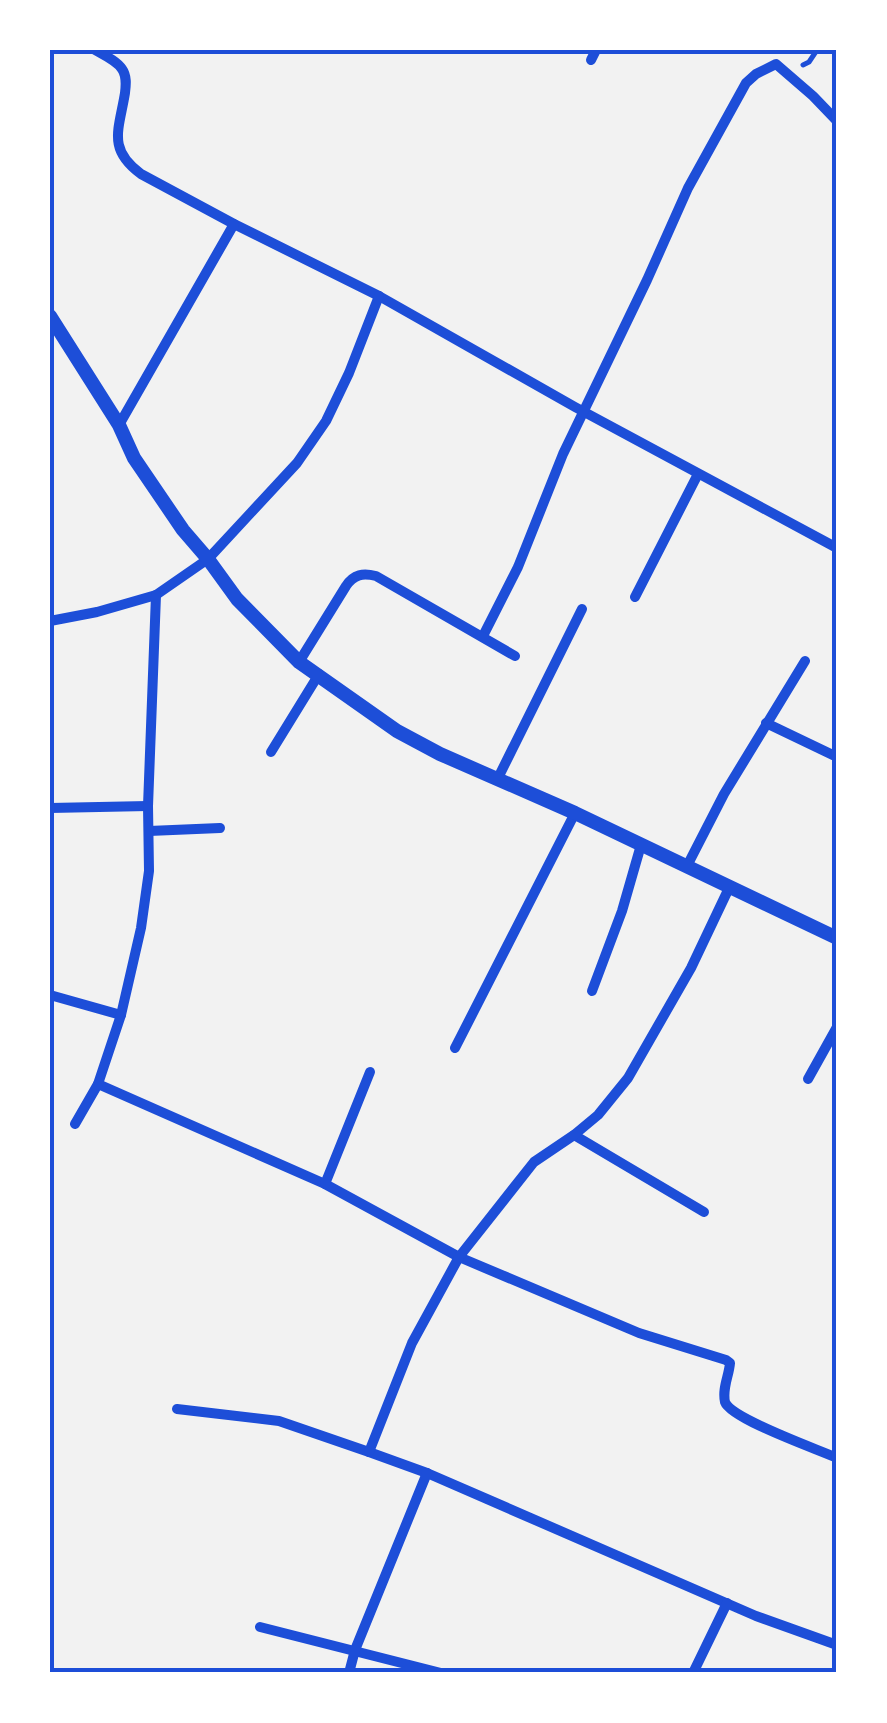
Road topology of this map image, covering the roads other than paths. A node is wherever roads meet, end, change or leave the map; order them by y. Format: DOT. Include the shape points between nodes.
graph roads {
  1 [pos="95,50"];
  2 [pos="837,121"];
  3 [pos="234,224"];
  4 [pos="379,296"];
  5 [pos="50,316"];
  6 [pos="583,412"];
  7 [pos="119,425"];
  8 [pos="698,474"];
  9 [pos="837,548"];
  10 [pos="208,559"];
  11 [pos="156,595"];
  12 [pos="635,598"];
  13 [pos="582,609"];
  14 [pos="50,621"];
  15 [pos="484,636"];
  16 [pos="515,656"];
  17 [pos="805,661"];
  18 [pos="299,662"];
  19 [pos="320,674"];
  20 [pos="766,724"];
  21 [pos="837,743"];
  22 [pos="271,752"];
  23 [pos="834,756"];
  24 [pos="497,780"];
  25 [pos="148,806"];
  26 [pos="50,808"];
  27 [pos="576,812"];
  28 [pos="220,828"];
  29 [pos="149,830"];
  30 [pos="641,845"];
  31 [pos="686,866"];
  32 [pos="729,888"];
  33 [pos="837,938"];
  34 [pos="592,991"];
  35 [pos="50,996"];
  36 [pos="121,1015"];
  37 [pos="837,1027"];
  38 [pos="454,1048"];
  39 [pos="370,1072"];
  40 [pos="808,1079"];
  41 [pos="98,1084"];
  42 [pos="75,1124"];
  43 [pos="574,1135"];
  44 [pos="325,1184"];
  45 [pos="704,1212"];
  46 [pos="458,1257"];
  47 [pos="177,1409"];
  48 [pos="369,1452"];
  49 [pos="837,1458"];
  50 [pos="427,1473"];
  51 [pos="727,1603"];
  52 [pos="260,1626"];
  53 [pos="837,1644"];
  54 [pos="355,1650"];
  55 [pos="349,1673"];
  56 [pos="441,1673"];
  57 [pos="693,1673"];
  1 -- 3 [label="street" via="124,74 117,140 123,159"];
  2 -- 6 [label="street" via="776,64 746,83 688,188"];
  3 -- 4 [label="street"];
  3 -- 7 [label="street"];
  4 -- 6 [label="street"];
  4 -- 10 [label="street" via="326,421 297,463"];
  5 -- 7 [label="street"];
  6 -- 8 [label="street"];
  6 -- 15 [label="street"];
  7 -- 10 [label="street" via="134,458"];
  8 -- 9 [label="street"];
  8 -- 12 [label="street"];
  10 -- 11 [label="street"];
  10 -- 18 [label="street"];
  11 -- 14 [label="street"];
  11 -- 25 [label="street"];
  13 -- 24 [label="street"];
  15 -- 16 [label="street"];
  15 -- 18 [label="street" via="365,573 351,578"];
  17 -- 20 [label="street"];
  18 -- 19 [label="street"];
  19 -- 22 [label="street"];
  19 -- 24 [label="street" via="398,731"];
  20 -- 23 [label="street"];
  20 -- 31 [label="street"];
  21 -- 23 [label="street"];
  24 -- 27 [label="street"];
  25 -- 26 [label="street"];
  25 -- 29 [label="street"];
  27 -- 30 [label="street"];
  27 -- 38 [label="street"];
  28 -- 29 [label="street"];
  29 -- 36 [label="street" via="142,928"];
  30 -- 31 [label="street"];
  30 -- 34 [label="street"];
  31 -- 32 [label="street"];
  32 -- 33 [label="street"];
  32 -- 43 [label="street" via="641,1058 610,1102"];
  35 -- 36 [label="street"];
  36 -- 41 [label="street"];
  37 -- 40 [label="street"];
  39 -- 44 [label="street"];
  41 -- 42 [label="street"];
  41 -- 44 [label="street"];
  43 -- 45 [label="street"];
  43 -- 46 [label="street" via="534,1162"];
  44 -- 46 [label="street"];
  46 -- 48 [label="street" via="412,1343"];
  46 -- 49 [label="street" via="639,1333 726,1360 728,1408"];
  47 -- 48 [label="street" via="279,1421"];
  48 -- 50 [label="street"];
  50 -- 51 [label="street"];
  50 -- 54 [label="street"];
  51 -- 53 [label="street"];
  51 -- 57 [label="street"];
  52 -- 54 [label="street"];
  54 -- 55 [label="street"];
  54 -- 56 [label="street"];
}
